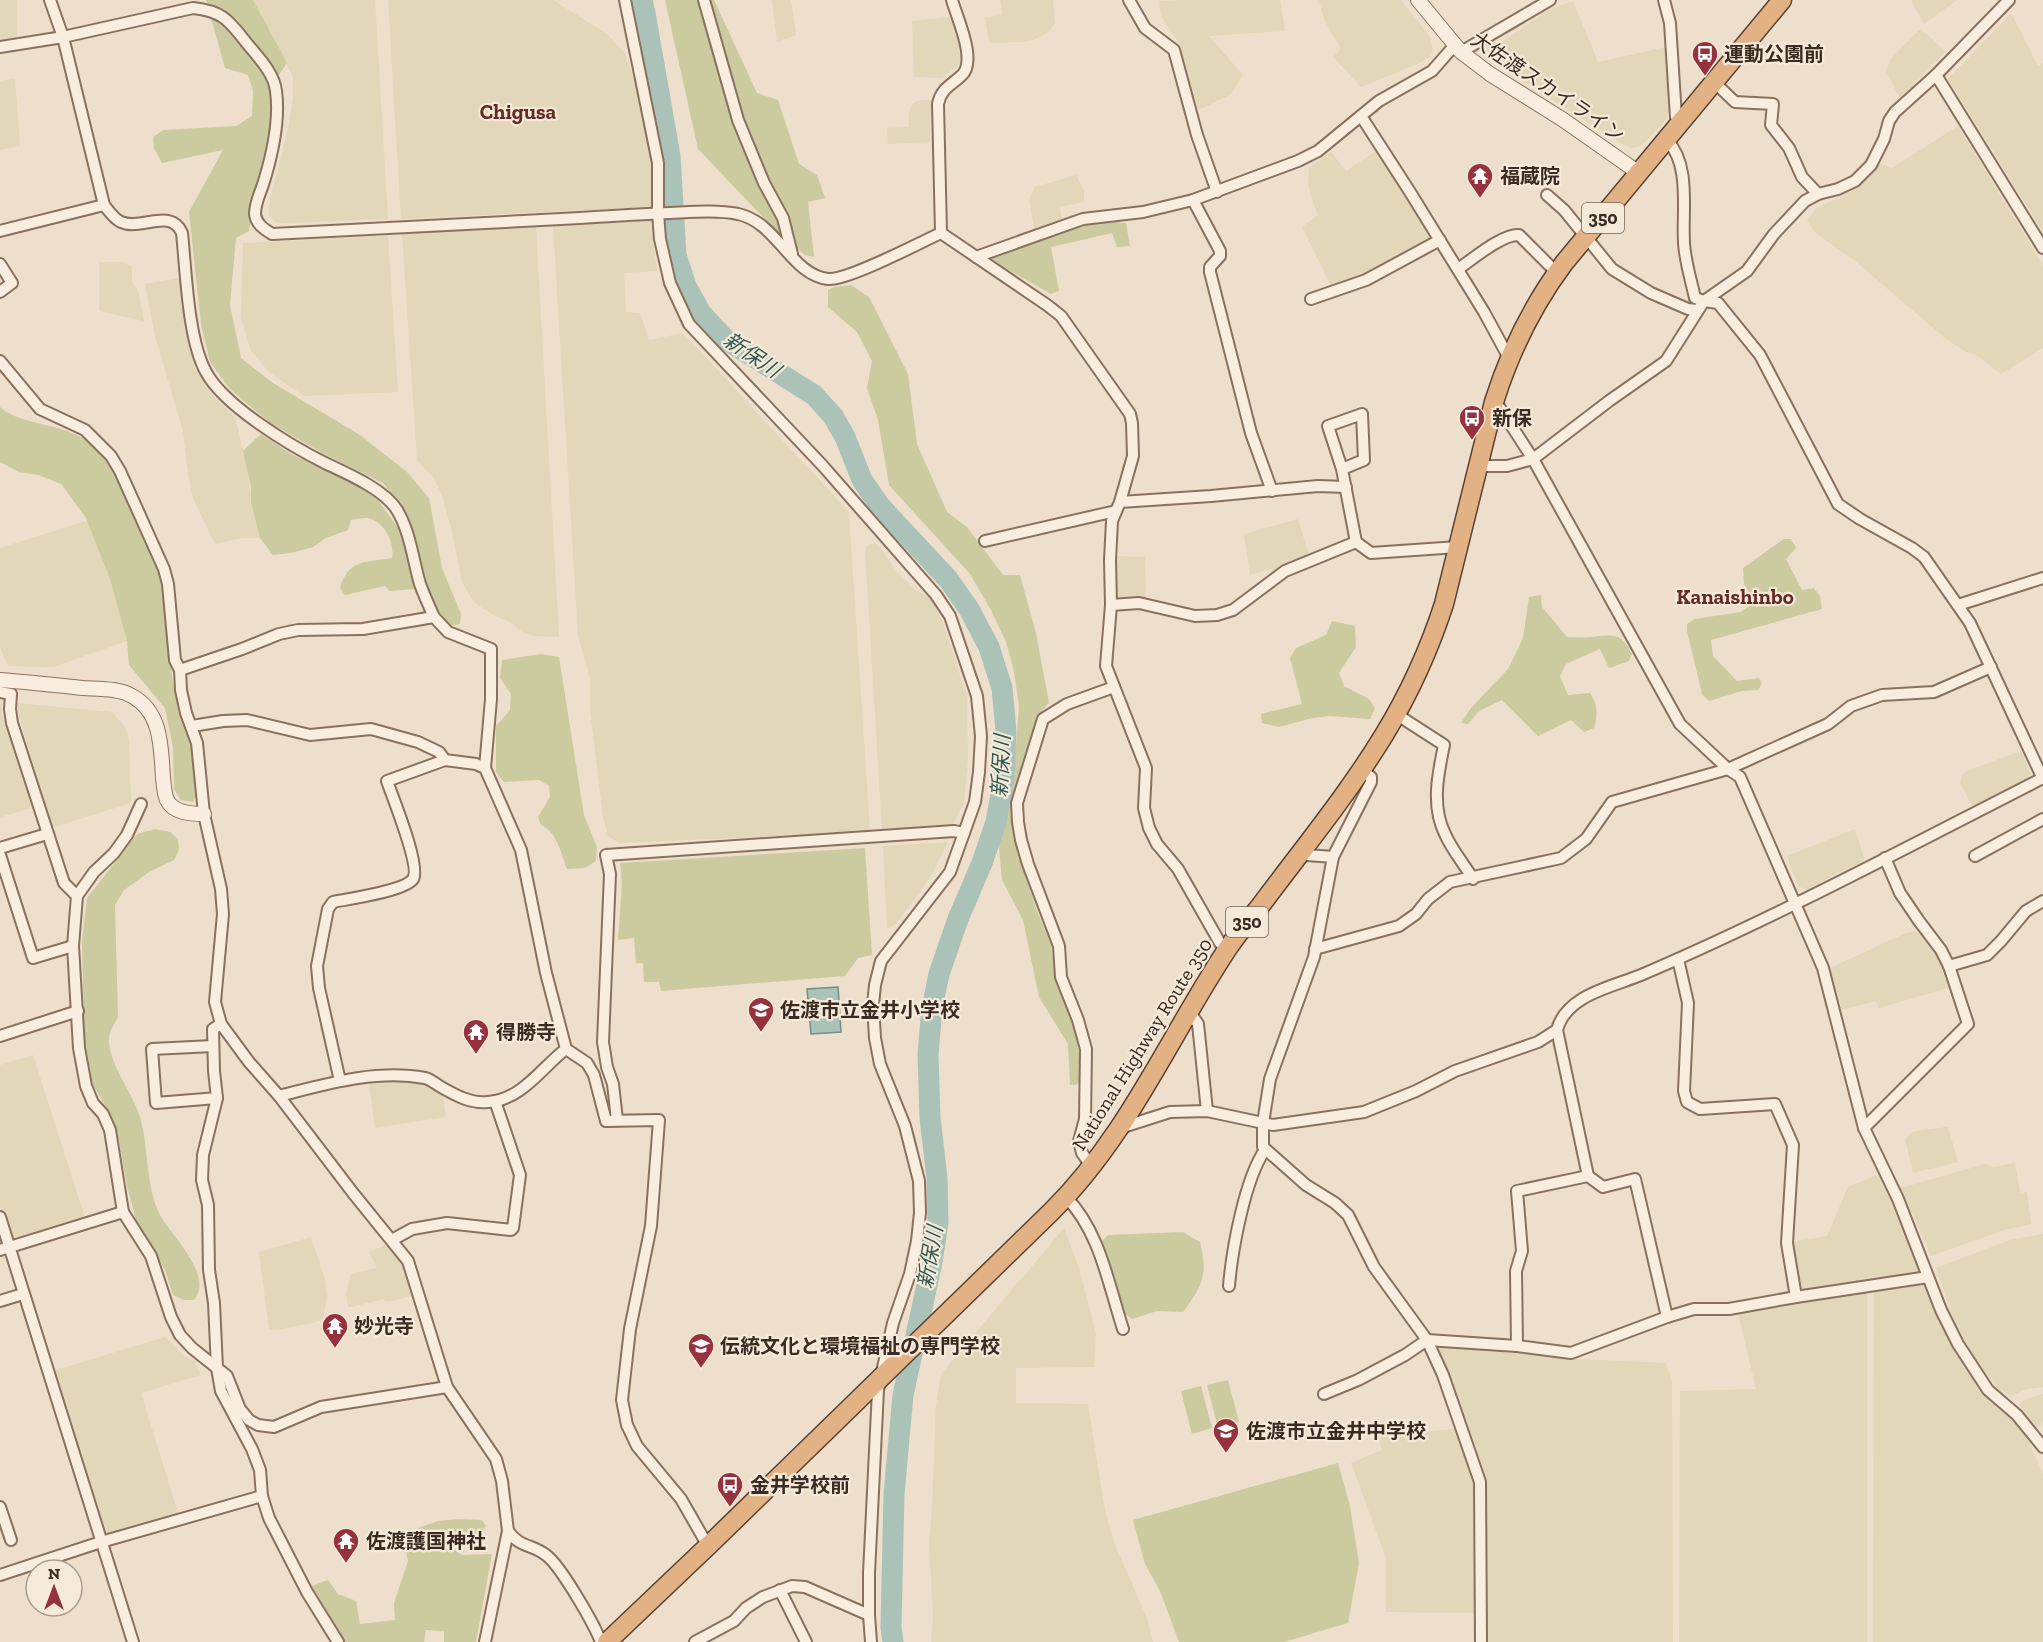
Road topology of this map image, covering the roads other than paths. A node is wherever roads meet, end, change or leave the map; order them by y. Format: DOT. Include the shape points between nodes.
graph roads {
  1 [pos="50,0"];
  2 [pos="625,0"];
  3 [pos="704,0"];
  4 [pos="952,0"];
  5 [pos="1130,0"];
  6 [pos="1418,0"];
  7 [pos="1550,0"];
  8 [pos="1664,0"];
  9 [pos="1782,0"];
  10 [pos="2009,0"];
  11 [pos="63,37"];
  12 [pos="0,47"];
  13 [pos="1457,49"];
  14 [pos="1936,75"];
  15 [pos="1714,82"];
  16 [pos="1360,116"];
  17 [pos="1680,123"];
  18 [pos="1667,140"];
  19 [pos="1639,173"];
  20 [pos="1217,192"];
  21 [pos="1818,194"];
  22 [pos="1547,195"];
  23 [pos="1192,200"];
  24 [pos="104,205"];
  25 [pos="658,213"];
  26 [pos="0,231"];
  27 [pos="941,233"];
  28 [pos="1587,237"];
  29 [pos="1440,240"];
  30 [pos="2043,248"];
  31 [pos="976,257"];
  32 [pos="795,260"];
  33 [pos="0,264"];
  34 [pos="1458,269"];
  35 [pos="1557,273"];
  36 [pos="0,292"];
  37 [pos="1311,299"];
  38 [pos="1700,305"];
  39 [pos="1509,358"];
  40 [pos="0,361"];
  41 [pos="1494,402"];
  42 [pos="1533,459"];
  43 [pos="1478,466"];
  44 [pos="1342,469"];
  45 [pos="1346,487"];
  46 [pos="1272,491"];
  47 [pos="1118,506"];
  48 [pos="986,541"];
  49 [pos="1356,542"];
  50 [pos="1458,547"];
  51 [pos="2043,578"];
  52 [pos="1111,605"];
  53 [pos="1958,605"];
  54 [pos="434,617"];
  55 [pos="1991,667"];
  56 [pos="180,670"];
  57 [pos="0,680"];
  58 [pos="1114,687"];
  59 [pos="0,692"];
  60 [pos="1396,714"];
  61 [pos="192,726"];
  62 [pos="445,760"];
  63 [pos="485,768"];
  64 [pos="1728,769"];
  65 [pos="1360,770"];
  66 [pos="2043,779"];
  67 [pos="141,804"];
  68 [pos="204,814"];
  69 [pos="2043,819"];
  70 [pos="964,832"];
  71 [pos="47,834"];
  72 [pos="0,848"];
  73 [pos="0,855"];
  74 [pos="1307,855"];
  75 [pos="1975,856"];
  76 [pos="1333,857"];
  77 [pos="1885,858"];
  78 [pos="1473,879"];
  79 [pos="77,896"];
  80 [pos="2043,901"];
  81 [pos="1794,904"];
  82 [pos="73,946"];
  83 [pos="1227,949"];
  84 [pos="1315,949"];
  85 [pos="1678,959"];
  86 [pos="1949,966"];
  87 [pos="78,1011"];
  88 [pos="1190,1012"];
  89 [pos="221,1024"];
  90 [pos="1557,1030"];
  91 [pos="0,1036"];
  92 [pos="213,1046"];
  93 [pos="566,1049"];
  94 [pos="340,1081"];
  95 [pos="279,1096"];
  96 [pos="217,1098"];
  97 [pos="495,1101"];
  98 [pos="1207,1111"];
  99 [pos="616,1120"];
  100 [pos="1263,1123"];
  101 [pos="1120,1128"];
  102 [pos="1864,1128"];
  103 [pos="1265,1150"];
  104 [pos="1092,1167"];
  105 [pos="1587,1176"];
  106 [pos="1066,1197"];
  107 [pos="123,1212"];
  108 [pos="0,1217"];
  109 [pos="392,1240"];
  110 [pos="5,1248"];
  111 [pos="1928,1277"];
  112 [pos="1229,1286"];
  113 [pos="23,1294"];
  114 [pos="1796,1297"];
  115 [pos="0,1301"];
  116 [pos="1667,1317"];
  117 [pos="1123,1329"];
  118 [pos="1427,1340"];
  119 [pos="1517,1346"];
  120 [pos="217,1368"];
  121 [pos="884,1372"];
  122 [pos="447,1387"];
  123 [pos="1324,1394"];
  124 [pos="2043,1447"];
  125 [pos="262,1496"];
  126 [pos="0,1507"];
  127 [pos="508,1531"];
  128 [pos="11,1540"];
  129 [pos="101,1542"];
  130 [pos="708,1546"];
  131 [pos="0,1575"];
  132 [pos="780,1590"];
  133 [pos="869,1615"];
  134 [pos="134,1642"];
  135 [pos="338,1642"];
  136 [pos="485,1642"];
  137 [pos="602,1642"];
  138 [pos="607,1642"];
  139 [pos="695,1642"];
  140 [pos="806,1642"];
  141 [pos="871,1642"];
  142 [pos="1481,1642"];
  1 -- 11 [label="street"];
  2 -- 25 [label="street" via="658,163"];
  3 -- 32 [label="street" via="738,120 783,218"];
  4 -- 27 [label="street" via="968,66 964,74 946,87 938,104"];
  5 -- 20 [label="street" via="1145,28 1174,50"];
  6 -- 13 [label="street, 大佐渡スカイライン"];
  7 -- 13 [label="street"];
  8 -- 17 [label="street" via="1670,22 1676,117"];
  9 -- 15 [label="highway, National Highway Route 350 / 350"];
  10 -- 14 [label="street"];
  11 -- 12 [label="street"];
  11 -- 24 [label="street"];
  11 -- 25 [label="street" via="193,8 209,9 230,22 262,63 276,90 274,138 255,215 261,227 272,234"];
  13 -- 16 [label="street" via="1432,71"];
  13 -- 19 [label="street, 大佐渡スカイライン"];
  14 -- 21 [label="street" via="1895,112 1871,165 1855,181"];
  14 -- 30 [label="street"];
  15 -- 17 [label="highway, National Highway Route 350 / 350"];
  15 -- 21 [label="street" via="1735,102 1773,104 1771,125 1790,148 1802,177"];
  16 -- 20 [label="street" via="1318,151"];
  16 -- 29 [label="street"];
  17 -- 18 [label="highway, National Highway Route 350 / 350"];
  18 -- 19 [label="highway, National Highway Route 350 / 350"];
  18 -- 38 [label="street" via="1673,146 1682,176 1684,246"];
  19 -- 28 [label="highway, National Highway Route 350 / 350"];
  20 -- 23 [label="street"];
  21 -- 38 [label="street" via="1805,201 1782,225 1747,271"];
  22 -- 28 [label="street"];
  23 -- 31 [label="street" via="1143,212 1083,219"];
  23 -- 46 [label="street" via="1220,251 1210,272 1251,433"];
  24 -- 26 [label="street"];
  24 -- 54 [label="street" via="115,218 128,224 164,220 178,225 194,333 209,378 267,430 369,484 396,508"];
  25 -- 32 [label="street" via="741,215 764,226"];
  25 -- 70 [label="street" via="670,283 689,324 823,466 926,582 950,616 977,696 981,736 975,802"];
  27 -- 31 [label="street"];
  27 -- 32 [label="street" via="840,279 812,273"];
  28 -- 35 [label="highway, National Highway Route 350 / 350"];
  28 -- 38 [label="street" via="1612,269 1651,293 1688,309"];
  29 -- 34 [label="street"];
  29 -- 37 [label="street" via="1365,280"];
  31 -- 47 [label="street" via="1061,316 1130,414 1132,456"];
  33 -- 36 [label="street" via="12,283"];
  34 -- 35 [label="street" via="1505,238 1519,235"];
  34 -- 39 [label="street"];
  35 -- 39 [label="highway, National Highway Route 350 / 350" via="1536,304"];
  38 -- 42 [label="street" via="1666,361"];
  38 -- 53 [label="street" via="1718,303 1760,355 1838,504 1924,557"];
  39 -- 41 [label="highway, National Highway Route 350 / 350"];
  40 -- 56 [label="street" via="40,409 85,430 120,471 164,569 175,660"];
  41 -- 42 [label="street"];
  41 -- 43 [label="highway, National Highway Route 350 / 350"];
  42 -- 43 [label="street" via="1507,466"];
  42 -- 64 [label="street" via="1680,724"];
  43 -- 50 [label="highway, National Highway Route 350 / 350"];
  44 -- 44 [label="street" via="1328,426 1362,414 1364,460"];
  44 -- 45 [label="street"];
  45 -- 46 [label="street"];
  45 -- 49 [label="street"];
  46 -- 47 [label="street"];
  47 -- 48 [label="street"];
  47 -- 52 [label="street" via="1112,521"];
  49 -- 50 [label="street" via="1371,553"];
  49 -- 52 [label="street" via="1285,571 1233,610 1217,615 1195,616 1139,603"];
  50 -- 60 [label="highway, National Highway Route 350 / 350" via="1434,634"];
  51 -- 53 [label="street"];
  52 -- 58 [label="street" via="1106,666"];
  53 -- 55 [label="street"];
  54 -- 56 [label="street" via="363,629 298,630"];
  54 -- 63 [label="street" via="448,632 490,649 491,699"];
  55 -- 64 [label="street" via="1934,692 1882,695 1851,706 1827,724"];
  55 -- 66 [label="street"];
  56 -- 61 [label="street" via="180,690"];
  57 -- 68 [label="street" via="131,695 154,719 160,737 167,801 178,811"];
  58 -- 83 [label="street" via="1146,768 1144,808 1149,828 1178,869 1220,944"];
  58 -- 104 [label="street" via="1067,704 1043,719 1017,803 1021,840 1059,946 1061,977 1086,1049 1085,1119 1078,1141"];
  59 -- 71 [label="street" via="11,693 12,723"];
  60 -- 65 [label="highway, National Highway Route 350 / 350"];
  60 -- 78 [label="street" via="1444,745 1438,775 1440,819 1444,834"];
  61 -- 62 [label="street" via="247,720 310,735 371,729 418,742 439,752"];
  61 -- 68 [label="street"];
  62 -- 63 [label="street"];
  62 -- 94 [label="street" via="387,782 414,859 412,880 379,893 333,902 328,909 317,966"];
  63 -- 93 [label="street" via="521,850"];
  64 -- 78 [label="street" via="1612,802 1586,839 1561,858"];
  64 -- 81 [label="street" via="1740,777"];
  65 -- 76 [label="street" via="1371,777 1371,782"];
  65 -- 83 [label="highway, National Highway Route 350 / 350"];
  66 -- 77 [label="street"];
  67 -- 79 [label="street" via="127,835"];
  68 -- 89 [label="street" via="221,889 223,914 215,1002"];
  69 -- 75 [label="street"];
  70 -- 99 [label="street" via="606,855 610,874 603,1042"];
  70 -- 121 [label="street" via="950,872 881,961 875,985 875,1038 880,1064 905,1126 919,1181 920,1213 910,1274 893,1323"];
  71 -- 72 [label="street"];
  71 -- 79 [label="street" via="64,884"];
  73 -- 82 [label="street" via="33,958"];
  74 -- 76 [label="street"];
  76 -- 84 [label="street"];
  77 -- 81 [label="street"];
  77 -- 86 [label="street" via="1900,892"];
  78 -- 84 [label="street" via="1450,882 1399,926"];
  79 -- 82 [label="street"];
  80 -- 86 [label="street" via="2026,911 1988,955"];
  81 -- 85 [label="street"];
  81 -- 102 [label="street" via="1822,968"];
  82 -- 87 [label="street"];
  83 -- 88 [label="highway, National Highway Route 350 / 350"];
  84 -- 100 [label="street" via="1270,1078"];
  85 -- 90 [label="street" via="1576,1002 1560,1018"];
  85 -- 114 [label="street" via="1688,1004 1686,1102 1700,1109 1775,1104 1793,1145 1787,1243"];
  86 -- 102 [label="street" via="1968,1024"];
  87 -- 91 [label="street"];
  87 -- 107 [label="street" via="81,1070 93,1102 110,1130"];
  88 -- 98 [label="street" via="1198,1024"];
  88 -- 101 [label="highway, National Highway Route 350 / 350"];
  89 -- 92 [label="street" via="213,1029"];
  89 -- 95 [label="street"];
  90 -- 100 [label="street" via="1538,1042 1455,1071 1364,1112 1306,1122"];
  90 -- 105 [label="street"];
  92 -- 96 [label="street"];
  92 -- 96 [label="street" via="152,1049 156,1102"];
  93 -- 97 [label="street" via="532,1082"];
  93 -- 99 [label="street" via="587,1063 606,1120"];
  94 -- 95 [label="street"];
  94 -- 97 [label="street" via="396,1075 427,1078 470,1101"];
  95 -- 109 [label="street"];
  96 -- 120 [label="street" via="203,1155 202,1180 208,1205"];
  97 -- 109 [label="street" via="520,1175 513,1228 447,1223 412,1229"];
  98 -- 100 [label="street"];
  98 -- 101 [label="street" via="1170,1112"];
  99 -- 130 [label="street" via="659,1120 651,1226 630,1329 624,1412 637,1446 681,1499"];
  100 -- 103 [label="street"];
  101 -- 104 [label="highway, National Highway Route 350 / 350"];
  102 -- 111 [label="street" via="1898,1198"];
  103 -- 112 [label="street" via="1251,1178"];
  103 -- 118 [label="street" via="1348,1215 1374,1267"];
  104 -- 106 [label="highway, National Highway Route 350 / 350"];
  105 -- 116 [label="street" via="1603,1187 1635,1179"];
  105 -- 119 [label="street" via="1517,1191 1522,1251 1516,1271"];
  106 -- 117 [label="street" via="1092,1233"];
  106 -- 121 [label="highway, National Highway Route 350 / 350"];
  107 -- 110 [label="street"];
  107 -- 120 [label="street" via="151,1256 180,1335"];
  108 -- 110 [label="street"];
  109 -- 122 [label="street" via="408,1261"];
  110 -- 113 [label="street"];
  111 -- 114 [label="street"];
  111 -- 124 [label="street" via="1958,1344 1988,1390 2017,1415"];
  113 -- 115 [label="street"];
  113 -- 129 [label="street"];
  114 -- 116 [label="street" via="1728,1309 1694,1309"];
  116 -- 119 [label="street" via="1571,1353"];
  118 -- 119 [label="street"];
  118 -- 123 [label="street" via="1406,1355"];
  118 -- 142 [label="street" via="1480,1482"];
  120 -- 122 [label="street" via="227,1376 240,1410 249,1420 274,1427 321,1407"];
  120 -- 125 [label="street" via="221,1391 260,1470"];
  121 -- 130 [label="highway, National Highway Route 350 / 350"];
  121 -- 133 [label="street" via="873,1467"];
  122 -- 127 [label="street" via="496,1459"];
  125 -- 129 [label="street"];
  125 -- 135 [label="street" via="307,1592"];
  126 -- 128 [label="street"];
  127 -- 136 [label="street"];
  127 -- 137 [label="street" via="518,1543 549,1558"];
  129 -- 131 [label="street"];
  129 -- 134 [label="street"];
  130 -- 138 [label="highway, National Highway Route 350 / 350"];
  132 -- 133 [label="street" via="805,1587"];
  132 -- 139 [label="street"];
  132 -- 140 [label="street"];
  133 -- 141 [label="street"];
}
